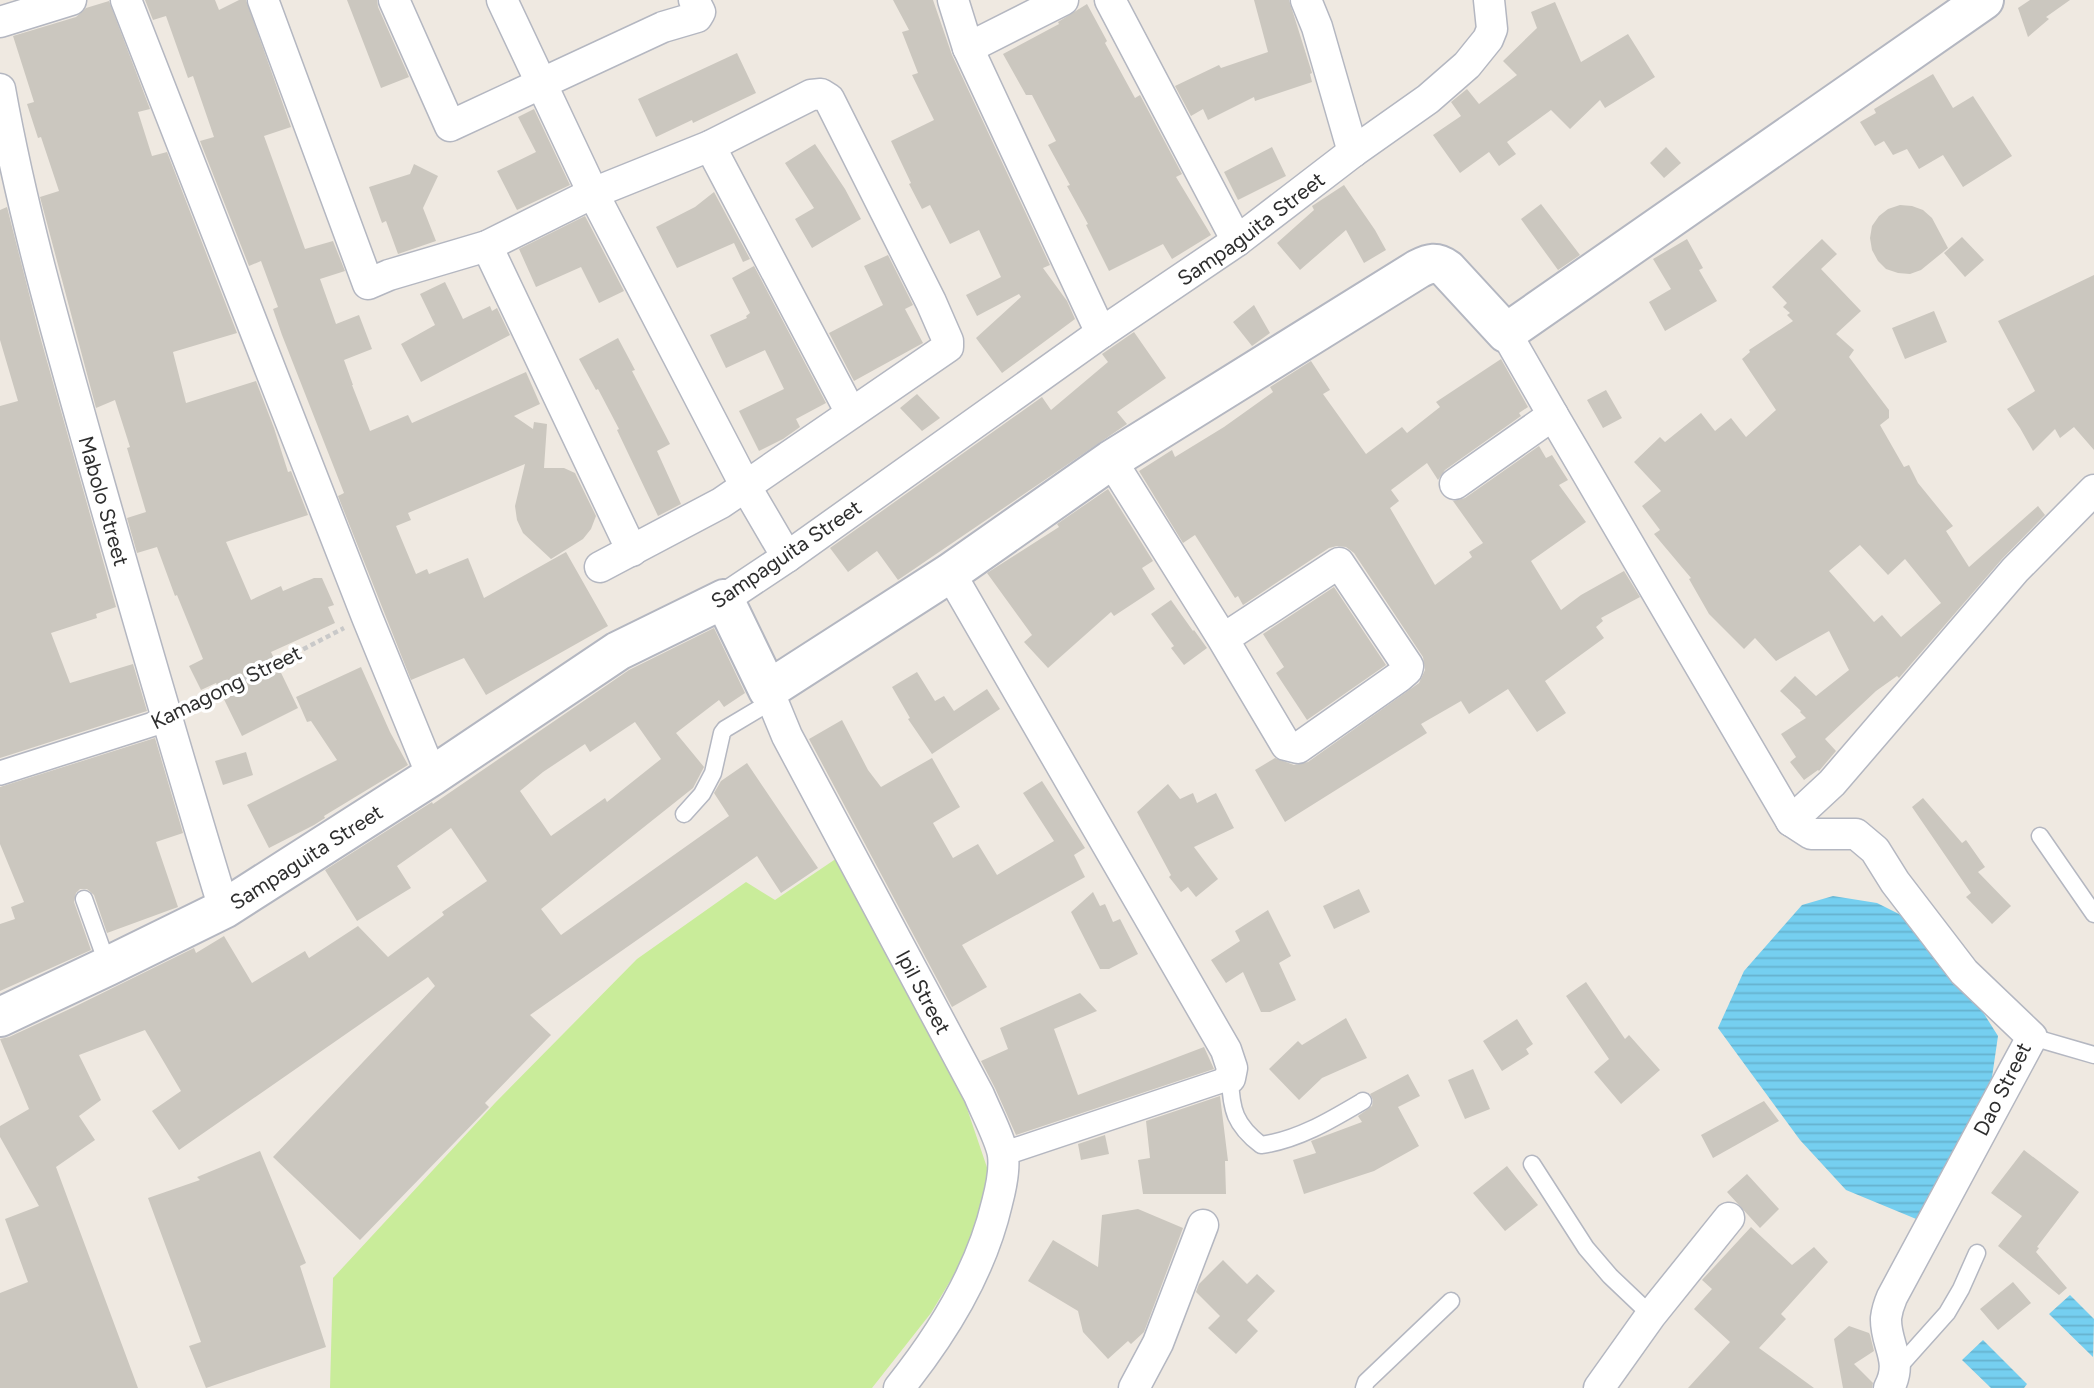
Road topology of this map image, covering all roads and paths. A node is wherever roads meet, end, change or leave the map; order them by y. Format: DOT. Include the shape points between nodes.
graph roads {
  1 [pos="71,0"];
  2 [pos="126,0"];
  3 [pos="263,0"];
  4 [pos="394,0"];
  5 [pos="502,0"];
  6 [pos="694,0"];
  7 [pos="953,0"];
  8 [pos="1063,0"];
  9 [pos="1110,0"];
  10 [pos="1306,0"];
  11 [pos="1489,0"];
  12 [pos="1984,0"];
  13 [pos="0,22"];
  14 [pos="968,48"];
  15 [pos="542,82"];
  16 [pos="0,89"];
  17 [pos="710,146"];
  18 [pos="1353,152"];
  19 [pos="593,193"];
  20 [pos="1237,241"];
  21 [pos="487,246"];
  22 [pos="1101,333"];
  23 [pos="1506,333"];
  24 [pos="852,413"];
  25 [pos="1553,415"];
  26 [pos="1111,460"];
  27 [pos="1455,484"];
  28 [pos="746,487"];
  29 [pos="2094,491"];
  30 [pos="632,551"];
  31 [pos="787,556"];
  32 [pos="600,566"];
  33 [pos="950,573"];
  34 [pos="724,599"];
  35 [pos="367,617"];
  36 [pos="1223,639"];
  37 [pos="770,696"];
  38 [pos="166,720"];
  39 [pos="0,773"];
  40 [pos="432,776"];
  41 [pos="684,814"];
  42 [pos="1801,827"];
  43 [pos="2040,836"];
  44 [pos="84,899"];
  45 [pos="224,909"];
  46 [pos="2094,914"];
  47 [pos="108,966"];
  48 [pos="0,1017"];
  49 [pos="2032,1037"];
  50 [pos="2094,1055"];
  51 [pos="1230,1078"];
  52 [pos="1363,1101"];
  53 [pos="1003,1154"];
  54 [pos="1532,1164"];
  55 [pos="1729,1218"];
  56 [pos="1203,1225"];
  57 [pos="1977,1253"];
  58 [pos="1451,1301"];
  59 [pos="1651,1315"];
  60 [pos="1892,1379"];
  61 [pos="900,1388"];
  62 [pos="1134,1388"];
  63 [pos="1364,1388"];
  64 [pos="1599,1388"];
  1 -- 13 [label="street"];
  2 -- 35 [label="street"];
  3 -- 21 [label="street" via="368,284"];
  4 -- 15 [label="street" via="450,126"];
  5 -- 15 [label="street"];
  6 -- 15 [label="street" via="700,12 697,17 663,27"];
  7 -- 14 [label="street"];
  8 -- 14 [label="street"];
  9 -- 20 [label="street"];
  10 -- 18 [label="street"];
  11 -- 18 [label="street, Sampaguita Street" via="1492,29 1467,65"];
  12 -- 23 [label="street"];
  14 -- 22 [label="street"];
  15 -- 19 [label="street"];
  16 -- 38 [label="street, Mabolo Street" via="56,334"];
  17 -- 19 [label="street"];
  17 -- 24 [label="street"];
  17 -- 24 [label="street" via="811,95 829,99 948,341 948,347"];
  18 -- 20 [label="street, Sampaguita Street"];
  19 -- 21 [label="street"];
  19 -- 28 [label="street"];
  20 -- 22 [label="street, Sampaguita Street"];
  21 -- 30 [label="street"];
  22 -- 31 [label="street, Sampaguita Street"];
  23 -- 25 [label="street"];
  23 -- 26 [label="street" via="1447,270 1432,262"];
  24 -- 28 [label="street"];
  25 -- 27 [label="street"];
  25 -- 42 [label="street"];
  26 -- 33 [label="street"];
  26 -- 36 [label="street"];
  28 -- 30 [label="street"];
  28 -- 31 [label="street"];
  29 -- 42 [label="street" via="2015,569 1832,783"];
  30 -- 32 [label="street"];
  31 -- 34 [label="street, Sampaguita Street"];
  33 -- 37 [label="street"];
  33 -- 51 [label="street" via="1226,1050"];
  34 -- 37 [label="street, Ipil Street"];
  34 -- 40 [label="street, Sampaguita Street" via="618,651"];
  35 -- 38 [label="path, Kamagong Street"];
  35 -- 40 [label="street"];
  36 -- 36 [label="street" via="1339,563 1408,666 1298,748 1281,738"];
  37 -- 41 [label="lane" via="722,733 713,773"];
  37 -- 53 [label="street, Ipil Street" via="787,736 979,1094"];
  38 -- 39 [label="street, Kamagong Street"];
  38 -- 45 [label="street, Mabolo Street"];
  40 -- 45 [label="street, Sampaguita Street"];
  42 -- 49 [label="street, Dao Street" via="1856,834 1875,850 1964,972"];
  43 -- 46 [label="lane"];
  44 -- 47 [label="lane"];
  45 -- 47 [label="street, Sampaguita Street"];
  47 -- 48 [label="street, Sampaguita Street"];
  49 -- 50 [label="lane"];
  49 -- 60 [label="street, Dao Street" via="1892,1297 1886,1321 1895,1356"];
  51 -- 52 [label="lane" via="1237,1119 1245,1133 1261,1145 1281,1142"];
  51 -- 53 [label="street"];
  53 -- 61 [label="street, Ipil Street" via="1002,1183 991,1230 967,1288"];
  54 -- 59 [label="lane" via="1586,1248"];
  55 -- 59 [label="street"];
  56 -- 62 [label="street" via="1158,1343"];
  57 -- 60 [label="lane" via="1947,1313"];
  58 -- 63 [label="lane"];
  59 -- 64 [label="street"];
}
